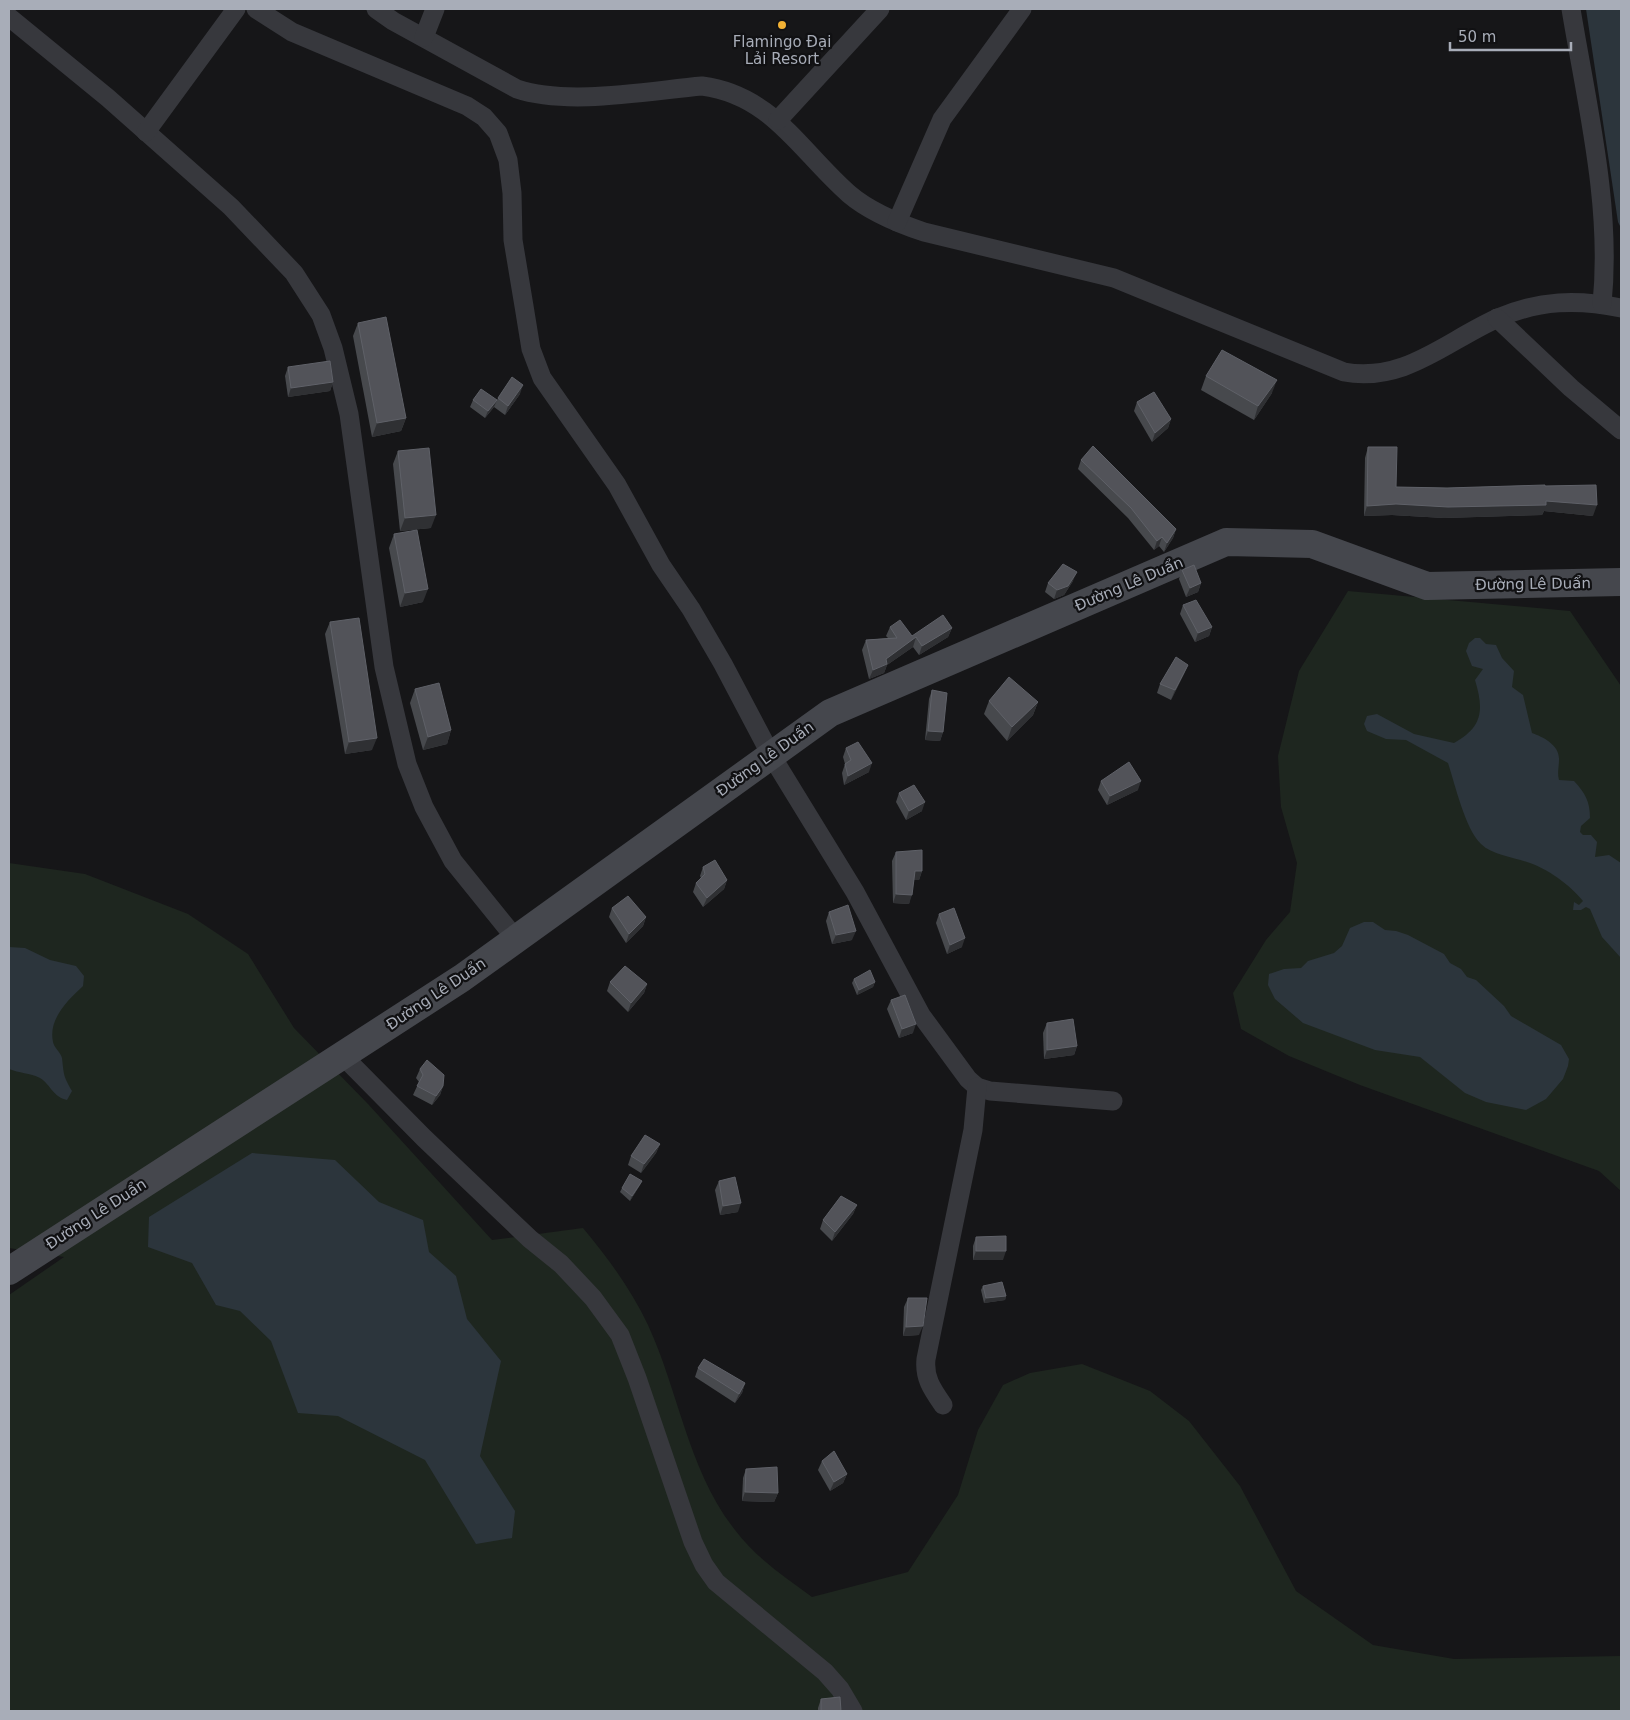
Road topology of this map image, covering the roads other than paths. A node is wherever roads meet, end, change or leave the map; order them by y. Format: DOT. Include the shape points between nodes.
graph roads {
  1 [pos="236,9"];
  2 [pos="256,9"];
  3 [pos="376,9"];
  4 [pos="435,9"];
  5 [pos="880,9"];
  6 [pos="1022,9"];
  7 [pos="1572,9"];
  8 [pos="9,16"];
  9 [pos="424,37"];
  10 [pos="778,120"];
  11 [pos="146,132"];
  12 [pos="897,222"];
  13 [pos="1602,304"];
  14 [pos="1621,308"];
  15 [pos="1498,318"];
  16 [pos="1621,430"];
  17 [pos="1621,582"];
  18 [pos="771,755"];
  19 [pos="516,939"];
  20 [pos="342,1055"];
  21 [pos="977,1087"];
  22 [pos="1113,1101"];
  23 [pos="9,1270"];
  24 [pos="943,1405"];
  25 [pos="854,1711"];
  1 -- 11 [label="street"];
  2 -- 18 [label="street" via="292,32 467,106 484,117 498,133 508,160 513,240 531,349 542,378 617,485 661,565 723,664"];
  3 -- 9 [label="street"];
  4 -- 9 [label="street"];
  5 -- 10 [label="street"];
  6 -- 12 [label="street" via="942,119"];
  7 -- 13 [label="street" via="1600,182 1605,244"];
  8 -- 11 [label="street"];
  9 -- 10 [label="street" via="517,89 533,94 574,97 702,86 739,96"];
  10 -- 12 [label="street" via="851,195 871,210"];
  11 -- 19 [label="street" via="231,207 294,274 322,315 349,414 384,667 407,764 424,807 454,861"];
  12 -- 15 [label="street" via="933,234 1114,278 1351,374 1377,375 1394,371"];
  13 -- 14 [label="street"];
  13 -- 15 [label="street" via="1549,302"];
  15 -- 16 [label="street" via="1571,388"];
  17 -- 18 [label="main road, Đường Lê Duẩn" via="1427,586 1312,544 1226,542 830,713"];
  18 -- 19 [label="main road, Đường Lê Duẩn"];
  18 -- 21 [label="street" via="855,892 921,1015"];
  19 -- 20 [label="main road, Đường Lê Duẩn"];
  20 -- 23 [label="main road, Đường Lê Duẩn"];
  20 -- 25 [label="street" via="424,1138 530,1239 561,1264 593,1298 623,1344 704,1565 716,1582 825,1672"];
  21 -- 22 [label="street" via="1013,1094"];
  21 -- 24 [label="street" via="973,1130 926,1359 925,1374"];
}
